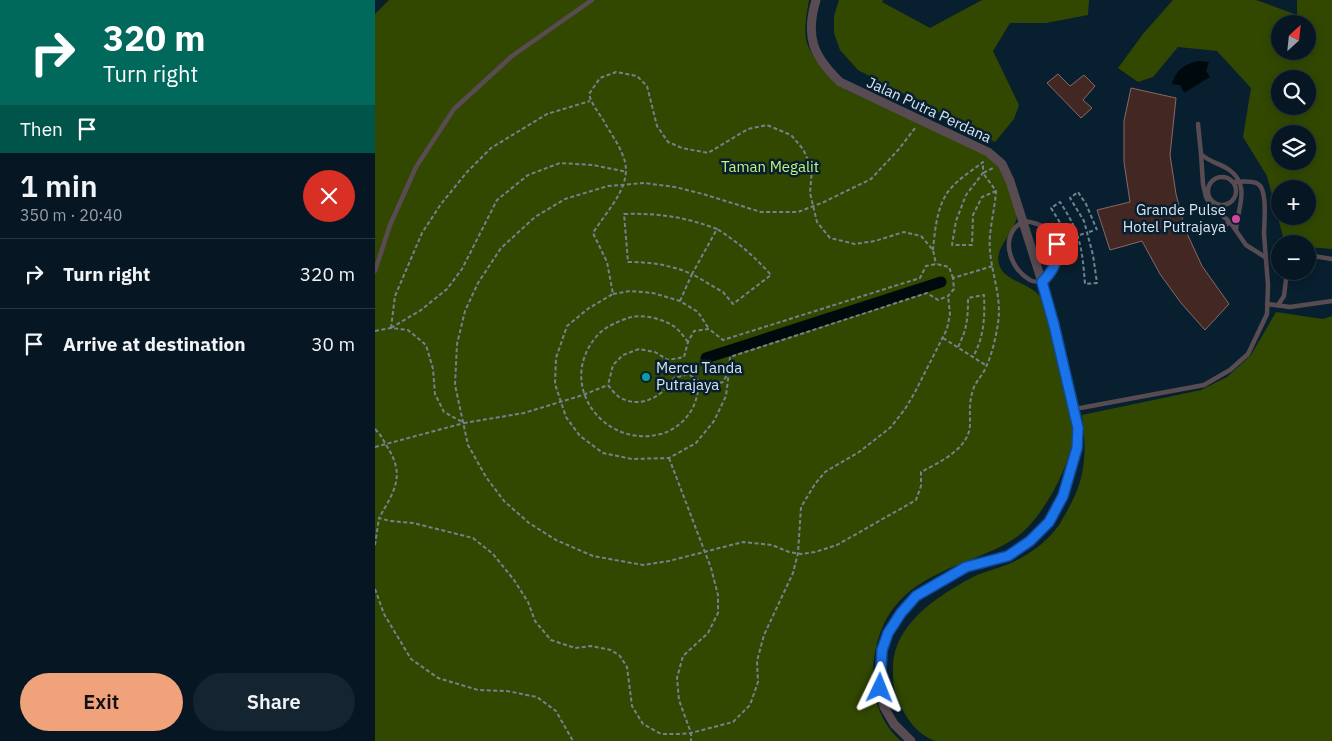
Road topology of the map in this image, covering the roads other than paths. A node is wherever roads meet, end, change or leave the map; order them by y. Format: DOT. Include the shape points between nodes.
graph roads {
  1 [pos="592,0"];
  2 [pos="816,0"];
  3 [pos="1198,124"];
  4 [pos="1201,154"];
  5 [pos="1234,182"];
  6 [pos="1237,220"];
  7 [pos="1023,221"];
  8 [pos="1230,222"];
  9 [pos="1236,230"];
  10 [pos="1202,232"];
  11 [pos="1316,256"];
  12 [pos="1265,257"];
  13 [pos="1332,259"];
  14 [pos="375,271"];
  15 [pos="1286,280"];
  16 [pos="1042,282"];
  17 [pos="1332,301"];
  18 [pos="1267,304"];
  19 [pos="1278,305"];
  20 [pos="1075,409"];
  21 [pos="911,741"];
  1 -- 14 [label="lane" via="512,56 454,109 417,167 390,225"];
  2 -- 7 [label="street, Jalan Putra Perdana" via="810,35 821,62 830,73 840,82 988,152 1002,164"];
  3 -- 4 [label="lane"];
  4 -- 6 [label="lane" via="1227,169 1240,185 1243,196"];
  4 -- 8 [label="lane" via="1206,197 1210,205"];
  5 -- 5 [label="lane" via="1237,189 1232,203 1217,205 1211,200 1208,194 1213,180 1220,177"];
  5 -- 12 [label="lane, bridge" via="1260,185 1264,198"];
  6 -- 8 [label="lane"];
  6 -- 9 [label="lane"];
  7 -- 16 [label="street, Jalan Putra Perdana"];
  7 -- 16 [label="lane" via="1014,229 1009,244 1010,255 1031,281"];
  7 -- 16 [label="lane" via="1037,222 1049,230 1057,244 1057,259 1052,272"];
  8 -- 9 [label="lane"];
  8 -- 10 [label="lane"];
  9 -- 12 [label="lane" via="1246,245"];
  11 -- 13 [label="lane"];
  12 -- 18 [label="lane"];
  15 -- 19 [label="lane" via="1284,296"];
  16 -- 20 [label="street, Jalan Putra Perdana"];
  17 -- 19 [label="lane" via="1290,307"];
  18 -- 19 [label="lane"];
  18 -- 20 [label="lane" via="1267,314 1248,354 1230,370 1204,385"];
  20 -- 21 [label="street, Jalan Putra Perdana" via="1077,448 1063,496 1049,522 1008,556 966,567 916,596 888,633 882,650 880,688 884,707 894,724"];
}
